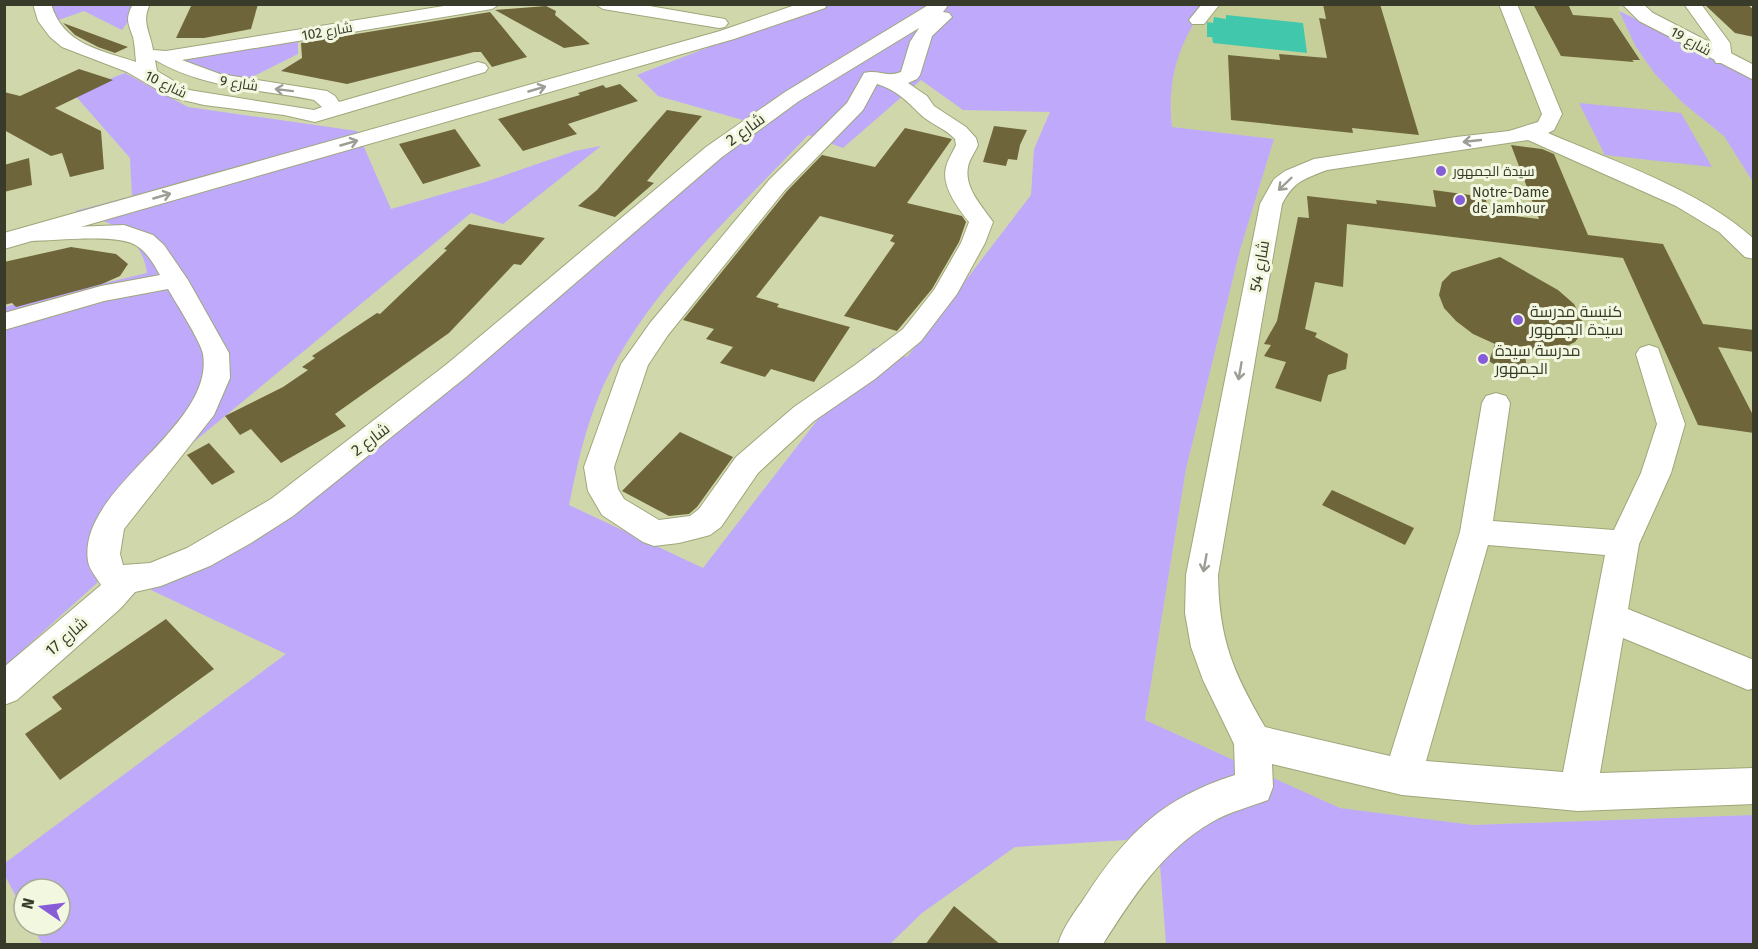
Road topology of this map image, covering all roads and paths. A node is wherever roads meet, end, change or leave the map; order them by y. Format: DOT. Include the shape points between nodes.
graph roads {
  1 [pos="42,4"];
  2 [pos="142,4"];
  3 [pos="492,4"];
  4 [pos="603,4"];
  5 [pos="778,4"];
  6 [pos="818,4"];
  7 [pos="941,4"];
  8 [pos="959,4"];
  9 [pos="1212,4"];
  10 [pos="1508,4"];
  11 [pos="1631,4"];
  12 [pos="1692,4"];
  13 [pos="1198,20"];
  14 [pos="719,23"];
  15 [pos="886,39"];
  16 [pos="143,42"];
  17 [pos="163,57"];
  18 [pos="1724,59"];
  19 [pos="477,68"];
  20 [pos="1754,74"];
  21 [pos="148,75"];
  22 [pos="882,79"];
  23 [pos="322,120"];
  24 [pos="1530,133"];
  25 [pos="126,219"];
  26 [pos="4,220"];
  27 [pos="30,234"];
  28 [pos="4,241"];
  29 [pos="1754,252"];
  30 [pos="177,280"];
  31 [pos="4,322"];
  32 [pos="1649,354"];
  33 [pos="1496,402"];
  34 [pos="1476,532"];
  35 [pos="1623,544"];
  36 [pos="125,581"];
  37 [pos="1610,617"];
  38 [pos="1748,674"];
  39 [pos="4,689"];
  40 [pos="1253,742"];
  41 [pos="1402,777"];
  42 [pos="1754,786"];
  43 [pos="1578,792"];
  44 [pos="1079,945"];
  1 -- 21 [label="street, شارع 10" via="50,25 67,41"];
  2 -- 16 [label="street" via="136,25"];
  3 -- 17 [label="street, شارع 102"];
  4 -- 14 [label="street"];
  5 -- 14 [label="main road"];
  25 -- 6 [label="main road, one-way"];
  7 -- 15 [label="street, شارع 2"];
  8 -- 22 [label="street" via="933,22 919,38 910,75"];
  9 -- 13 [label="street"];
  10 -- 24 [label="street" via="1552,114 1547,126"];
  11 -- 18 [label="main road, شارع 19" via="1646,17"];
  12 -- 18 [label="street" via="1721,43"];
  14 -- 23 [label="main road" via="374,117"];
  15 -- 22 [label="street" via="872,55 868,68"];
  15 -- 36 [label="street, شارع 2" via="788,99 714,152 429,394 255,526 186,563"];
  16 -- 17 [label="street, شارع 9"];
  16 -- 21 [label="street"];
  23 -- 17 [label="street, شارع 9, one-way" via="328,100 320,95 206,78"];
  18 -- 20 [label="main road, شارع 19"];
  19 -- 23 [label="street"];
  21 -- 23 [label="street, شارع 10" via="187,96 281,109"];
  22 -- 22 [label="street" via="777,185 634,364 599,467 603,490 613,507 654,533 699,526 710,518 747,465 804,414 912,335 944,294 973,243 981,222 957,182 957,167 967,145 965,138 927,110 920,100"];
  23 -- 26 [label="main road"];
  24 -- 29 [label="street" via="1684,201 1727,227"];
  24 -- 40 [label="street, شارع 54, one-way" via="1322,164 1293,176 1275,193 1202,575 1202,613 1210,654 1227,697"];
  25 -- 27 [label="street"];
  25 -- 30 [label="street"];
  27 -- 28 [label="main road"];
  30 -- 31 [label="street" via="101,294"];
  30 -- 36 [label="street" via="216,353 216,378 194,423 112,521 106,535 104,564 110,573"];
  32 -- 35 [label="street" via="1671,424 1656,473"];
  33 -- 34 [label="street"];
  34 -- 35 [label="street"];
  34 -- 41 [label="street"];
  35 -- 37 [label="street"];
  36 -- 39 [label="street, شارع 17"];
  37 -- 38 [label="street"];
  37 -- 43 [label="street"];
  40 -- 41 [label="street"];
  40 -- 44 [label="street" via="1254,786 1199,807 1163,832 1122,875"];
  41 -- 43 [label="street"];
  42 -- 43 [label="street"];
}
